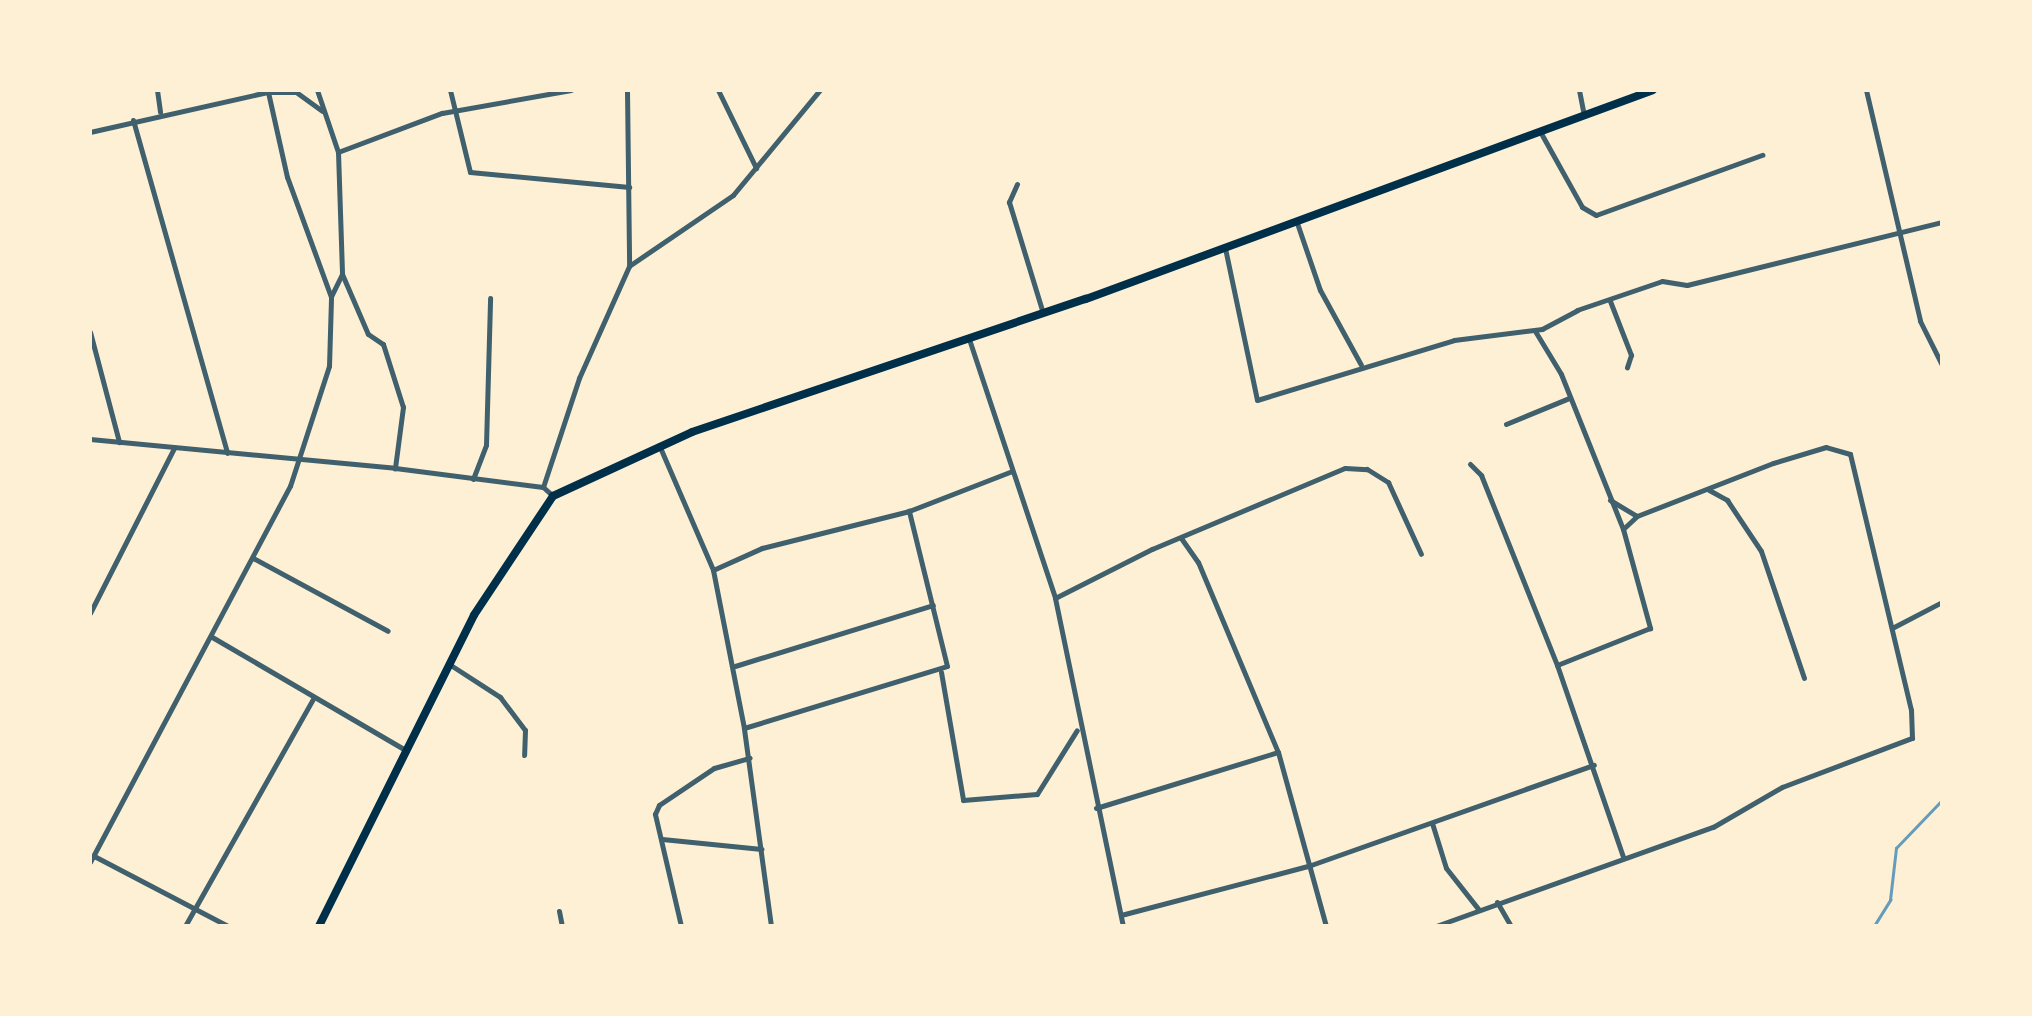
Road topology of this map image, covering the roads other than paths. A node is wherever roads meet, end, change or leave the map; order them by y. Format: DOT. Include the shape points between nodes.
graph roads {
  1 [pos="158,90"];
  2 [pos="317,90"];
  3 [pos="450,90"];
  4 [pos="571,90"];
  5 [pos="627,90"];
  6 [pos="718,90"];
  7 [pos="820,90"];
  8 [pos="1579,90"];
  9 [pos="1653,90"];
  10 [pos="1866,90"];
  11 [pos="268,92"];
  12 [pos="455,110"];
  13 [pos="322,112"];
  14 [pos="160,113"];
  15 [pos="1585,118"];
  16 [pos="133,120"];
  17 [pos="90,132"];
  18 [pos="1542,134"];
  19 [pos="338,152"];
  20 [pos="1762,155"];
  21 [pos="756,168"];
  22 [pos="1018,184"];
  23 [pos="629,186"];
  24 [pos="1942,222"];
  25 [pos="1298,223"];
  26 [pos="1902,231"];
  27 [pos="1224,248"];
  28 [pos="629,266"];
  29 [pos="342,274"];
  30 [pos="331,296"];
  31 [pos="490,298"];
  32 [pos="1610,301"];
  33 [pos="1043,313"];
  34 [pos="1535,331"];
  35 [pos="90,332"];
  36 [pos="968,336"];
  37 [pos="1360,365"];
  38 [pos="1942,365"];
  39 [pos="1628,367"];
  40 [pos="1569,398"];
  41 [pos="1506,424"];
  42 [pos="90,440"];
  43 [pos="118,442"];
  44 [pos="659,446"];
  45 [pos="174,448"];
  46 [pos="227,452"];
  47 [pos="300,460"];
  48 [pos="1470,464"];
  49 [pos="395,468"];
  50 [pos="1012,471"];
  51 [pos="473,479"];
  52 [pos="543,487"];
  53 [pos="1709,490"];
  54 [pos="553,496"];
  55 [pos="1608,499"];
  56 [pos="908,511"];
  57 [pos="1638,516"];
  58 [pos="1623,529"];
  59 [pos="1181,538"];
  60 [pos="1422,554"];
  61 [pos="253,558"];
  62 [pos="712,570"];
  63 [pos="1055,598"];
  64 [pos="1942,602"];
  65 [pos="933,605"];
  66 [pos="90,614"];
  67 [pos="1891,628"];
  68 [pos="388,631"];
  69 [pos="212,637"];
  70 [pos="449,664"];
  71 [pos="1558,665"];
  72 [pos="734,666"];
  73 [pos="941,672"];
  74 [pos="1804,678"];
  75 [pos="313,699"];
  76 [pos="744,728"];
  77 [pos="1078,729"];
  78 [pos="404,749"];
  79 [pos="1278,752"];
  80 [pos="524,755"];
  81 [pos="750,758"];
  82 [pos="1594,764"];
  83 [pos="1096,808"];
  84 [pos="1432,823"];
  85 [pos="662,839"];
  86 [pos="762,849"];
  87 [pos="1622,857"];
  88 [pos="92,859"];
  89 [pos="1311,865"];
  90 [pos="1497,902"];
  91 [pos="194,908"];
  92 [pos="1478,910"];
  93 [pos="559,912"];
  94 [pos="1121,914"];
  95 [pos="185,926"];
  96 [pos="228,926"];
  97 [pos="318,926"];
  98 [pos="562,926"];
  99 [pos="681,926"];
  100 [pos="772,926"];
  101 [pos="1124,926"];
  102 [pos="1326,926"];
  103 [pos="1436,926"];
  104 [pos="1511,926"];
  1 -- 14 [label="street"];
  2 -- 13 [label="street"];
  3 -- 12 [label="street"];
  4 -- 12 [label="street"];
  5 -- 23 [label="street"];
  6 -- 21 [label="street"];
  7 -- 21 [label="street"];
  8 -- 15 [label="street"];
  9 -- 15 [label="main road"];
  10 -- 26 [label="street"];
  11 -- 13 [label="street" via="296,92"];
  11 -- 14 [label="street"];
  11 -- 30 [label="street" via="287,177"];
  12 -- 19 [label="street"];
  12 -- 23 [label="street" via="470,172"];
  13 -- 19 [label="street"];
  14 -- 16 [label="street"];
  15 -- 18 [label="main road"];
  16 -- 17 [label="street"];
  16 -- 46 [label="street"];
  18 -- 20 [label="street" via="1582,207 1596,214"];
  18 -- 25 [label="main road"];
  19 -- 29 [label="street"];
  21 -- 28 [label="street" via="702,221"];
  22 -- 33 [label="street" via="1009,202"];
  23 -- 28 [label="street"];
  24 -- 26 [label="street"];
  25 -- 27 [label="main road"];
  25 -- 37 [label="street" via="1320,290"];
  26 -- 32 [label="street" via="1687,284 1662,281"];
  26 -- 38 [label="street" via="1920,321"];
  27 -- 33 [label="main road"];
  27 -- 37 [label="street" via="1258,400"];
  28 -- 52 [label="street" via="578,378"];
  29 -- 30 [label="street"];
  29 -- 49 [label="street" via="368,334 383,344 403,407"];
  30 -- 47 [label="street" via="328,366"];
  31 -- 51 [label="street" via="486,445"];
  32 -- 34 [label="street"];
  32 -- 39 [label="street" via="1628,341"];
  33 -- 36 [label="main road"];
  34 -- 37 [label="street" via="1454,340 1389,364"];
  34 -- 40 [label="street"];
  35 -- 43 [label="street"];
  36 -- 44 [label="main road"];
  36 -- 50 [label="street"];
  40 -- 41 [label="street"];
  40 -- 55 [label="street"];
  42 -- 43 [label="street"];
  43 -- 45 [label="street"];
  44 -- 54 [label="main road"];
  44 -- 62 [label="street"];
  45 -- 46 [label="street"];
  45 -- 66 [label="street"];
  46 -- 47 [label="street"];
  47 -- 49 [label="street"];
  47 -- 61 [label="street"];
  48 -- 71 [label="street"];
  49 -- 51 [label="street"];
  50 -- 56 [label="street"];
  50 -- 63 [label="street"];
  51 -- 52 [label="street"];
  52 -- 54 [label="street"];
  53 -- 57 [label="street"];
  53 -- 67 [label="street" via="1826,447 1850,454"];
  53 -- 74 [label="street" via="1728,500 1761,551"];
  54 -- 70 [label="main road" via="508,557"];
  55 -- 57 [label="street"];
  55 -- 58 [label="street"];
  56 -- 62 [label="street" via="762,548"];
  56 -- 65 [label="street"];
  57 -- 58 [label="street"];
  58 -- 71 [label="street" via="1650,628"];
  59 -- 60 [label="street" via="1352,468 1388,482"];
  59 -- 63 [label="street"];
  59 -- 79 [label="street" via="1198,562"];
  61 -- 68 [label="street"];
  61 -- 69 [label="street"];
  62 -- 72 [label="street"];
  63 -- 77 [label="street"];
  64 -- 67 [label="street"];
  65 -- 72 [label="street"];
  65 -- 73 [label="street" via="948,654"];
  67 -- 87 [label="street" via="1912,738 1782,787 1713,828"];
  69 -- 75 [label="street"];
  69 -- 88 [label="street"];
  70 -- 78 [label="main road"];
  70 -- 80 [label="street" via="500,697 525,730"];
  71 -- 82 [label="street"];
  72 -- 76 [label="street"];
  73 -- 76 [label="street"];
  73 -- 77 [label="street" via="963,800 1037,794"];
  75 -- 78 [label="street"];
  75 -- 91 [label="street"];
  76 -- 81 [label="street"];
  77 -- 83 [label="street"];
  78 -- 97 [label="main road"];
  79 -- 83 [label="street"];
  79 -- 89 [label="street"];
  81 -- 85 [label="street" via="714,768 659,805"];
  81 -- 86 [label="street"];
  82 -- 84 [label="street"];
  82 -- 87 [label="street"];
  83 -- 94 [label="street"];
  84 -- 89 [label="street"];
  84 -- 92 [label="street" via="1446,868"];
  85 -- 86 [label="street"];
  85 -- 99 [label="street"];
  86 -- 100 [label="street"];
  87 -- 90 [label="street"];
  88 -- 91 [label="street"];
  89 -- 94 [label="street"];
  89 -- 102 [label="street"];
  90 -- 92 [label="street"];
  90 -- 104 [label="street"];
  91 -- 95 [label="street"];
  91 -- 96 [label="street"];
  92 -- 103 [label="street"];
  93 -- 98 [label="street"];
  94 -- 101 [label="street"];
}
